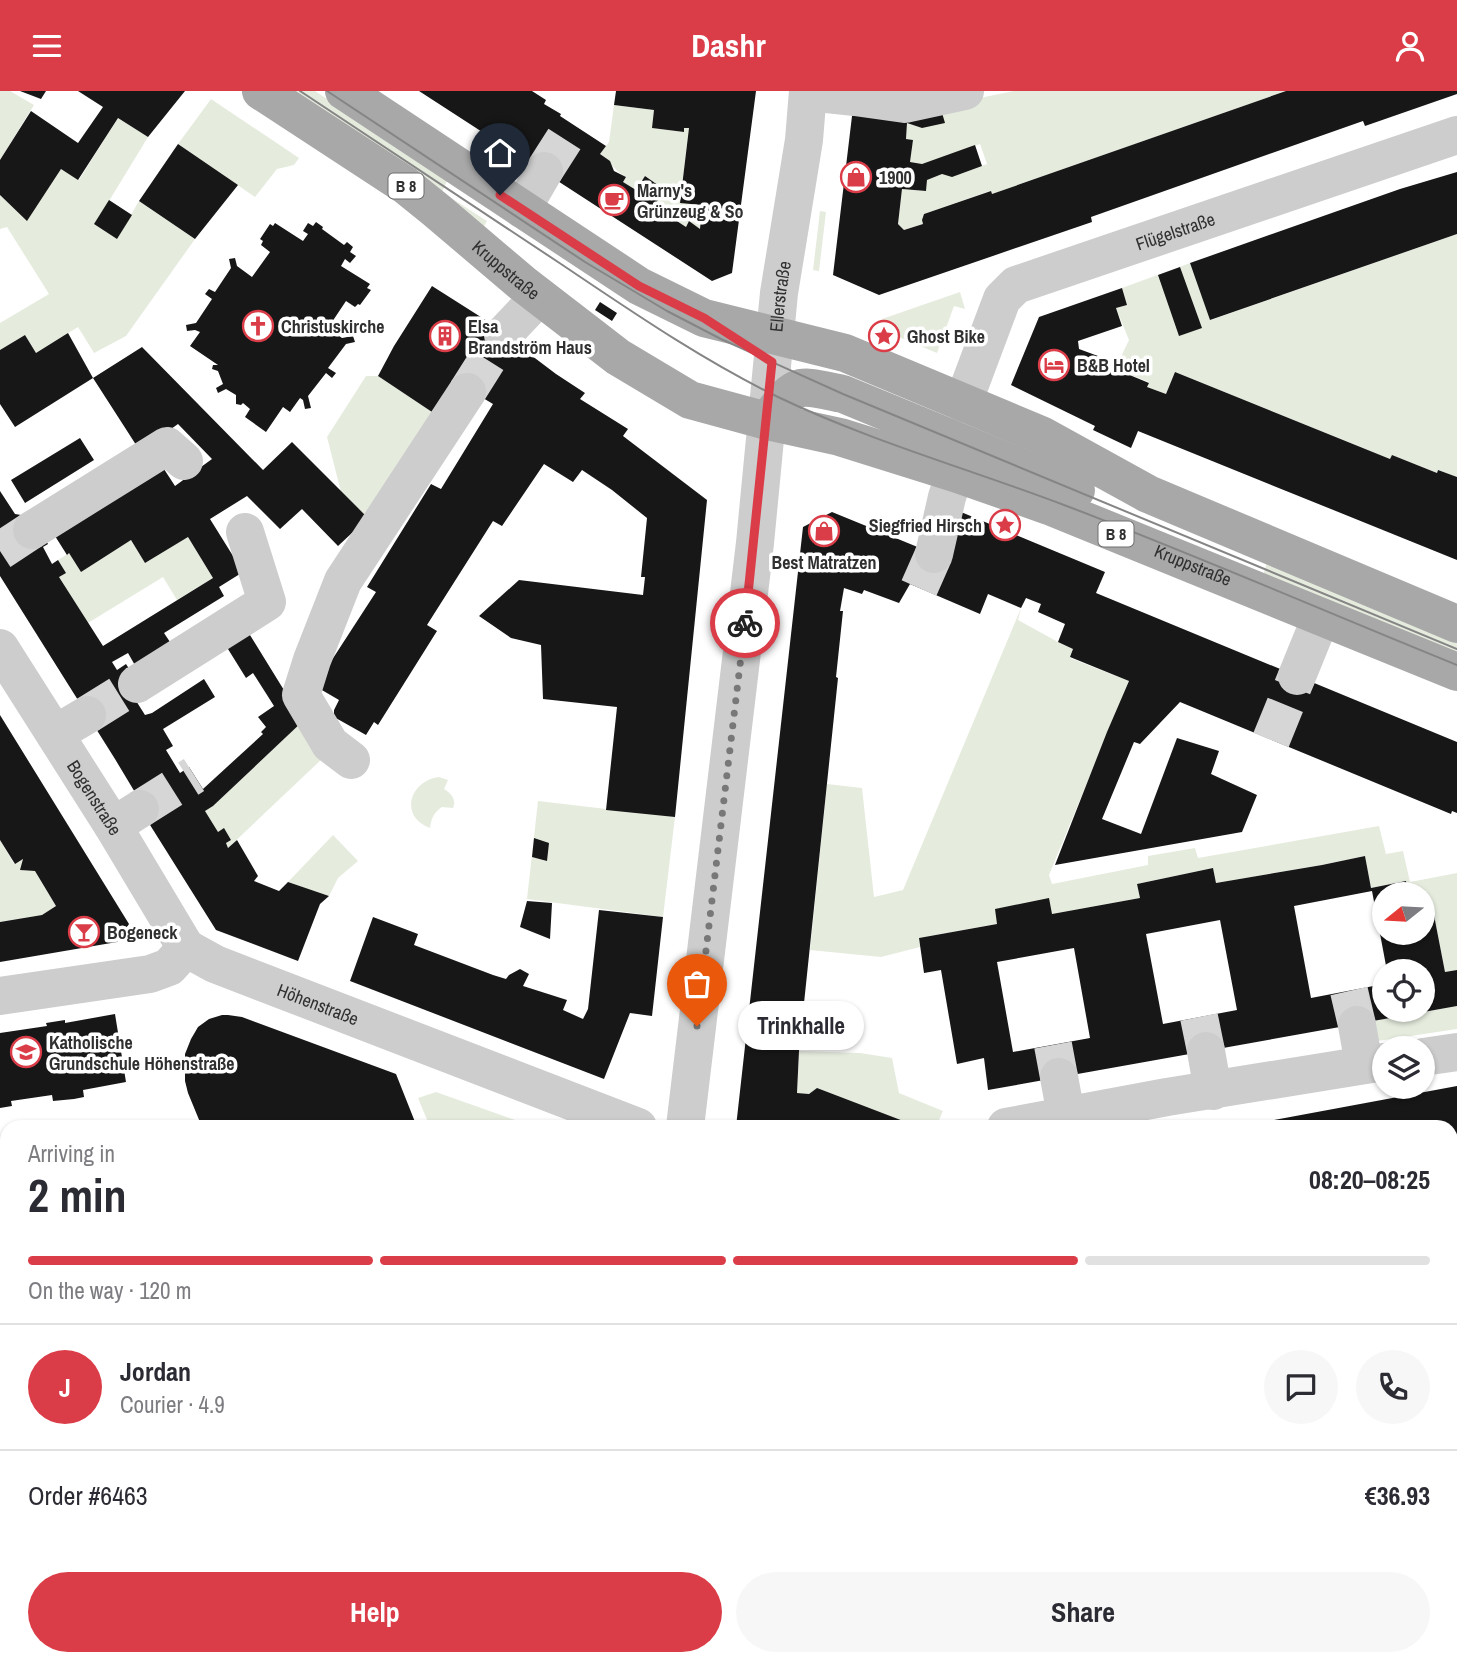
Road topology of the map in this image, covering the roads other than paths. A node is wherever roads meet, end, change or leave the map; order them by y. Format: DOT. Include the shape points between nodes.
graph roads {
  1 [pos="261,91"];
  2 [pos="344,91"];
  3 [pos="965,91"];
  4 [pos="808,92"];
  5 [pos="1457,135"];
  6 [pos="544,171"];
  7 [pos="522,209"];
  8 [pos="539,297"];
  9 [pos="503,335"];
  10 [pos="774,349"];
  11 [pos="467,392"];
  12 [pos="843,394"];
  13 [pos="963,403"];
  14 [pos="767,421"];
  15 [pos="184,461"];
  16 [pos="955,473"];
  17 [pos="32,530"];
  18 [pos="245,532"];
  19 [pos="1265,544"];
  20 [pos="934,554"];
  21 [pos="1321,617"];
  22 [pos="1457,624"];
  23 [pos="0,648"];
  24 [pos="1457,672"];
  25 [pos="1297,676"];
  26 [pos="137,684"];
  27 [pos="351,759"];
  28 [pos="186,948"];
  29 [pos="0,996"];
  30 [pos="1357,1025"];
  31 [pos="1206,1051"];
  32 [pos="1457,1052"];
  33 [pos="1435,1055"];
  34 [pos="1372,1059"];
  35 [pos="1372,1064"];
  36 [pos="1059,1077"];
  37 [pos="1213,1091"];
  38 [pos="1168,1112"];
  39 [pos="1066,1115"];
  40 [pos="620,1120"];
  41 [pos="686,1120"];
  42 [pos="1041,1120"];
  1 -- 8 [label="main road, Kruppstraße / B 8" via="404,185"];
  2 -- 7 [label="main road, Kruppstraße / B 8"];
  3 -- 4 [label="street" via="905,104"];
  4 -- 10 [label="street, Ellerstraße"];
  5 -- 13 [label="street, Flügelstraße" via="1016,285 1002,299"];
  6 -- 7 [label="street"];
  7 -- 10 [label="main road, Kruppstraße / B 8" via="639,286"];
  8 -- 9 [label="street"];
  8 -- 14 [label="main road, Kruppstraße / B 8" via="618,357 690,400"];
  10 -- 12 [label="street, Kruppstraße / B 8"];
  10 -- 13 [label="main road, Kruppstraße / B 8" via="845,353"];
  10 -- 14 [label="street, Ellerstraße"];
  11 -- 27 [label="street" via="344,581 312,660 301,695 330,744"];
  12 -- 14 [label="main road, Kruppstraße" via="797,388"];
  12 -- 19 [label="main road, Kruppstraße" via="1206,545"];
  13 -- 19 [label="main road, Kruppstraße / B 8" via="1041,435 1149,494"];
  14 -- 16 [label="main road, Kruppstraße / B 8" via="840,437"];
  14 -- 41 [label="street, Ellerstraße"];
  15 -- 17 [label="street" via="167,446"];
  16 -- 20 [label="street"];
  16 -- 21 [label="main road, Kruppstraße / B 8" via="1049,506"];
  18 -- 26 [label="street" via="267,602"];
  19 -- 22 [label="main road, Kruppstraße / B 8"];
  21 -- 24 [label="main road, Kruppstraße / B 8"];
  21 -- 25 [label="street"];
  23 -- 28 [label="street, Bogenstraße" via="71,725 127,818"];
  28 -- 29 [label="street" via="169,967 150,974"];
  28 -- 40 [label="street, Höhenstraße" via="215,964"];
  30 -- 34 [label="street"];
  31 -- 37 [label="street"];
  32 -- 33 [label="street"];
  35 -- 37 [label="street"];
  36 -- 39 [label="street"];
  37 -- 38 [label="street"];
  38 -- 39 [label="street"];
  39 -- 42 [label="street"];
}
